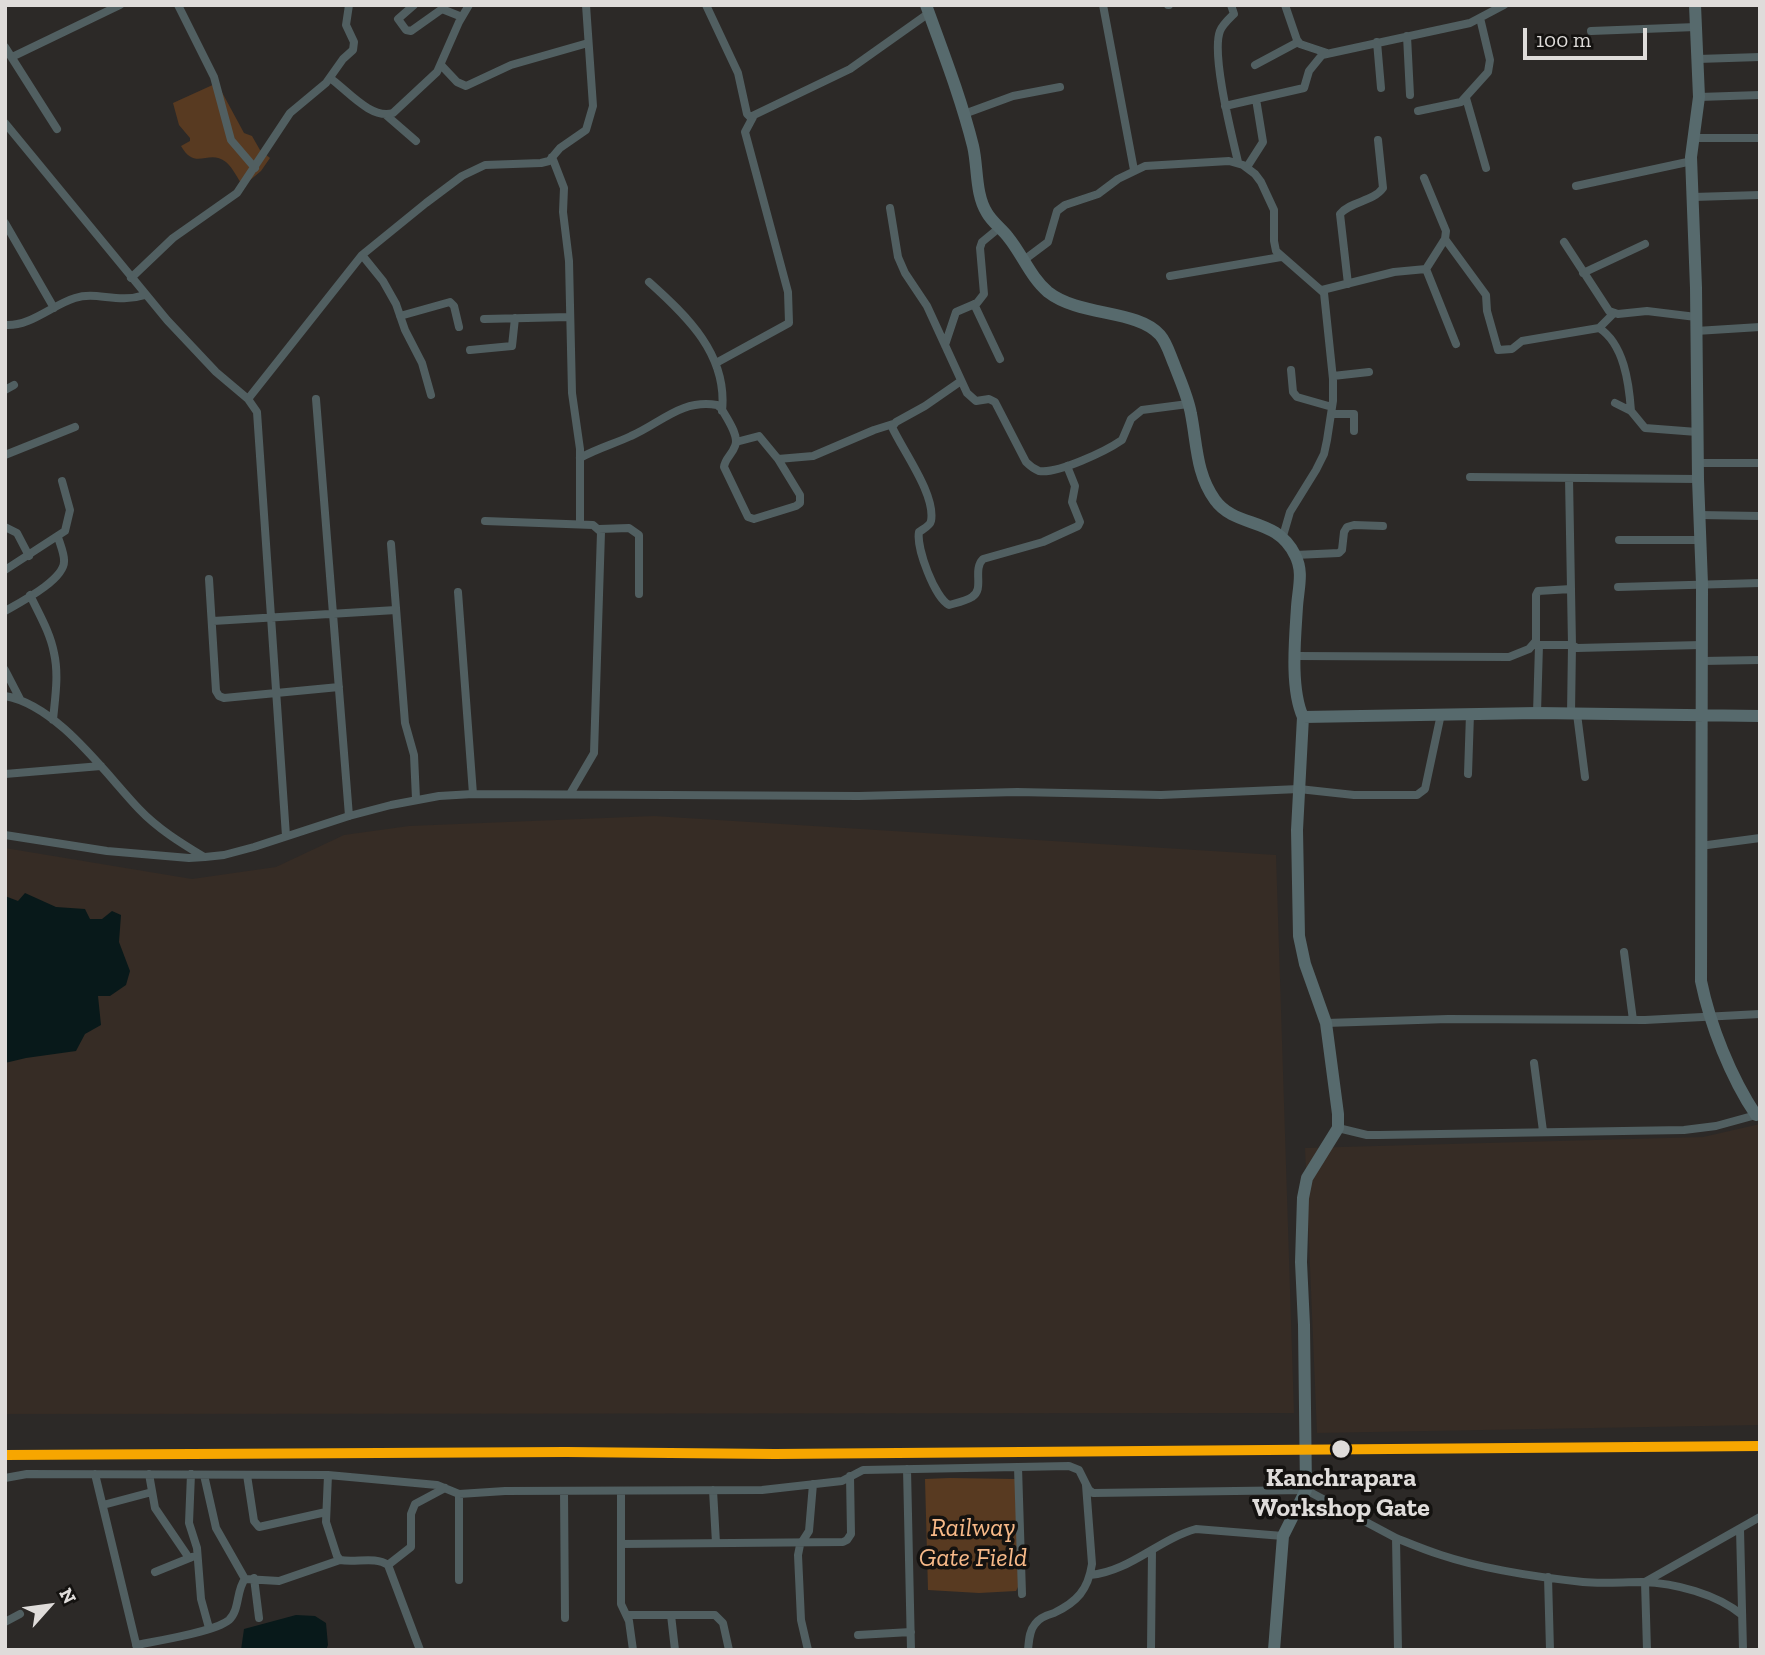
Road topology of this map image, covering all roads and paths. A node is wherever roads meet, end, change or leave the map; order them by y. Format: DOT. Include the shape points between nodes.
graph roads {
  1 [pos="120,5"];
  2 [pos="178,5"];
  3 [pos="349,5"];
  4 [pos="414,5"];
  5 [pos="469,5"];
  6 [pos="586,5"];
  7 [pos="706,5"];
  8 [pos="1103,5"];
  9 [pos="1231,5"];
  10 [pos="1285,5"];
  11 [pos="1504,5"];
  12 [pos="1695,5"];
  13 [pos="928,9"];
  14 [pos="462,17"];
  15 [pos="1480,18"];
  16 [pos="1696,27"];
  17 [pos="1591,31"];
  18 [pos="1407,36"];
  19 [pos="1298,41"];
  20 [pos="1377,42"];
  21 [pos="588,43"];
  22 [pos="5,47"];
  23 [pos="1327,53"];
  24 [pos="12,57"];
  25 [pos="1760,57"];
  26 [pos="1698,59"];
  27 [pos="441,65"];
  28 [pos="1255,65"];
  29 [pos="330,78"];
  30 [pos="1060,87"];
  31 [pos="1381,88"];
  32 [pos="1410,95"];
  33 [pos="1760,95"];
  34 [pos="1699,97"];
  35 [pos="1466,98"];
  36 [pos="1256,99"];
  37 [pos="1225,106"];
  38 [pos="1418,111"];
  39 [pos="386,114"];
  40 [pos="964,114"];
  41 [pos="753,117"];
  42 [pos="5,123"];
  43 [pos="57,129"];
  44 [pos="1694,138"];
  45 [pos="1760,138"];
  46 [pos="416,141"];
  47 [pos="1378,141"];
  48 [pos="552,157"];
  49 [pos="1692,161"];
  50 [pos="1242,165"];
  51 [pos="255,168"];
  52 [pos="1486,168"];
  53 [pos="1134,170"];
  54 [pos="1423,178"];
  55 [pos="1576,186"];
  56 [pos="1760,195"];
  57 [pos="1693,197"];
  58 [pos="890,208"];
  59 [pos="5,223"];
  60 [pos="999,228"];
  61 [pos="1445,239"];
  62 [pos="1563,242"];
  63 [pos="1645,244"];
  64 [pos="362,255"];
  65 [pos="1281,257"];
  66 [pos="1024,260"];
  67 [pos="1426,269"];
  68 [pos="1583,272"];
  69 [pos="1170,275"];
  70 [pos="131,278"];
  71 [pos="649,282"];
  72 [pos="1348,284"];
  73 [pos="1322,290"];
  74 [pos="145,295"];
  75 [pos="974,304"];
  76 [pos="54,308"];
  77 [pos="1613,313"];
  78 [pos="400,316"];
  79 [pos="570,317"];
  80 [pos="1696,317"];
  81 [pos="515,318"];
  82 [pos="484,319"];
  83 [pos="5,325"];
  84 [pos="459,327"];
  85 [pos="1760,327"];
  86 [pos="1599,328"];
  87 [pos="1696,331"];
  88 [pos="1456,344"];
  89 [pos="945,345"];
  90 [pos="470,350"];
  91 [pos="1000,359"];
  92 [pos="716,363"];
  93 [pos="1291,370"];
  94 [pos="1369,372"];
  95 [pos="1333,376"];
  96 [pos="961,380"];
  97 [pos="14,385"];
  98 [pos="5,390"];
  99 [pos="431,395"];
  100 [pos="248,399"];
  101 [pos="316,400"];
  102 [pos="1615,403"];
  103 [pos="1188,404"];
  104 [pos="1331,410"];
  105 [pos="722,411"];
  106 [pos="1630,411"];
  107 [pos="893,424"];
  108 [pos="75,427"];
  109 [pos="1354,431"];
  110 [pos="1697,432"];
  111 [pos="736,442"];
  112 [pos="5,455"];
  113 [pos="580,458"];
  114 [pos="778,459"];
  115 [pos="1698,463"];
  116 [pos="1760,463"];
  117 [pos="1067,466"];
  118 [pos="1470,477"];
  119 [pos="1569,478"];
  120 [pos="1698,479"];
  121 [pos="62,481"];
  122 [pos="1699,515"];
  123 [pos="1760,516"];
  124 [pos="485,522"];
  125 [pos="580,524"];
  126 [pos="1383,526"];
  127 [pos="5,527"];
  128 [pos="599,529"];
  129 [pos="58,537"];
  130 [pos="1283,537"];
  131 [pos="1619,540"];
  132 [pos="1700,540"];
  133 [pos="391,544"];
  134 [pos="1295,555"];
  135 [pos="29,556"];
  136 [pos="5,570"];
  137 [pos="209,579"];
  138 [pos="1760,583"];
  139 [pos="1702,584"];
  140 [pos="1618,587"];
  141 [pos="1571,589"];
  142 [pos="458,592"];
  143 [pos="639,594"];
  144 [pos="30,595"];
  145 [pos="396,610"];
  146 [pos="5,611"];
  147 [pos="333,614"];
  148 [pos="272,619"];
  149 [pos="213,621"];
  150 [pos="1536,645"];
  151 [pos="1572,645"];
  152 [pos="1701,645"];
  153 [pos="1296,656"];
  154 [pos="1760,660"];
  155 [pos="1702,661"];
  156 [pos="5,670"];
  157 [pos="339,687"];
  158 [pos="276,692"];
  159 [pos="5,696"];
  160 [pos="20,699"];
  161 [pos="1537,713"];
  162 [pos="1441,714"];
  163 [pos="1470,714"];
  164 [pos="1574,714"];
  165 [pos="1703,715"];
  166 [pos="1760,716"];
  167 [pos="1303,717"];
  168 [pos="54,720"];
  169 [pos="101,766"];
  170 [pos="5,774"];
  171 [pos="1468,774"];
  172 [pos="1585,777"];
  173 [pos="1299,789"];
  174 [pos="473,794"];
  175 [pos="570,794"];
  176 [pos="416,799"];
  177 [pos="349,816"];
  178 [pos="5,835"];
  179 [pos="286,836"];
  180 [pos="1760,838"];
  181 [pos="1700,846"];
  182 [pos="205,857"];
  183 [pos="1624,951"];
  184 [pos="1760,1014"];
  185 [pos="1712,1018"];
  186 [pos="1633,1020"];
  187 [pos="1326,1023"];
  188 [pos="1534,1063"];
  189 [pos="1758,1114"];
  190 [pos="1338,1128"];
  191 [pos="1543,1131"];
  192 [pos="1018,1467"];
  193 [pos="907,1469"];
  194 [pos="95,1474"];
  195 [pos="149,1474"];
  196 [pos="191,1475"];
  197 [pos="204,1475"];
  198 [pos="247,1475"];
  199 [pos="328,1475"];
  200 [pos="850,1476"];
  201 [pos="5,1478"];
  202 [pos="813,1484"];
  203 [pos="1086,1485"];
  204 [pos="445,1488"];
  205 [pos="713,1490"];
  206 [pos="1306,1490"];
  207 [pos="564,1491"];
  208 [pos="621,1491"];
  209 [pos="152,1492"];
  210 [pos="459,1494"];
  211 [pos="103,1505"];
  212 [pos="326,1512"];
  213 [pos="1760,1517"];
  214 [pos="1740,1529"];
  215 [pos="1283,1536"];
  216 [pos="1396,1538"];
  217 [pos="716,1543"];
  218 [pos="802,1543"];
  219 [pos="621,1544"];
  220 [pos="1152,1550"];
  221 [pos="194,1556"];
  222 [pos="340,1560"];
  223 [pos="388,1565"];
  224 [pos="155,1572"];
  225 [pos="1090,1575"];
  226 [pos="1548,1577"];
  227 [pos="250,1579"];
  228 [pos="459,1580"];
  229 [pos="1645,1582"];
  230 [pos="1021,1594"];
  231 [pos="20,1614"];
  232 [pos="627,1615"];
  233 [pos="671,1615"];
  234 [pos="1742,1615"];
  235 [pos="259,1618"];
  236 [pos="565,1618"];
  237 [pos="5,1622"];
  238 [pos="209,1628"];
  239 [pos="911,1632"];
  240 [pos="858,1635"];
  241 [pos="137,1648"];
  242 [pos="420,1650"];
  243 [pos="633,1650"];
  244 [pos="675,1650"];
  245 [pos="729,1650"];
  246 [pos="808,1650"];
  247 [pos="911,1650"];
  248 [pos="1028,1650"];
  249 [pos="1151,1650"];
  250 [pos="1274,1650"];
  251 [pos="1398,1650"];
  252 [pos="1550,1650"];
  253 [pos="1647,1650"];
  254 [pos="1743,1650"];
  1 -- 24 [label="street"];
  2 -- 51 [label="street" via="214,77 231,140"];
  3 -- 29 [label="street" via="346,26 355,46"];
  4 -- 14 [label="street" via="398,19 406,30 442,9"];
  5 -- 14 [label="street"];
  6 -- 21 [label="street"];
  7 -- 41 [label="street" via="738,73 747,114"];
  8 -- 53 [label="street"];
  9 -- 37 [label="street" via="1234,14 1218,39"];
  10 -- 19 [label="street"];
  11 -- 15 [label="street"];
  12 -- 16 [label="street"];
  13 -- 40 [label="street"];
  13 -- 41 [label="street" via="850,69"];
  14 -- 27 [label="street"];
  15 -- 18 [label="street"];
  15 -- 35 [label="street" via="1490,68"];
  16 -- 17 [label="street"];
  16 -- 26 [label="street"];
  18 -- 20 [label="street"];
  18 -- 32 [label="street"];
  19 -- 23 [label="street"];
  19 -- 28 [label="street"];
  20 -- 23 [label="street"];
  20 -- 31 [label="street"];
  21 -- 27 [label="street" via="511,65 466,86"];
  21 -- 48 [label="street" via="593,106 586,130"];
  22 -- 24 [label="street"];
  23 -- 36 [label="street" via="1308,71 1304,88"];
  24 -- 43 [label="street"];
  25 -- 26 [label="street"];
  26 -- 34 [label="street"];
  27 -- 39 [label="street" via="393,113"];
  29 -- 39 [label="street" via="376,113"];
  29 -- 51 [label="street" via="290,113"];
  30 -- 40 [label="street" via="1013,96"];
  33 -- 34 [label="street"];
  34 -- 44 [label="street"];
  35 -- 38 [label="street"];
  35 -- 52 [label="street"];
  36 -- 37 [label="street"];
  36 -- 50 [label="street" via="1263,142"];
  37 -- 50 [label="street"];
  39 -- 46 [label="street"];
  40 -- 60 [label="street" via="986,212"];
  41 -- 92 [label="street" via="745,132 788,292 789,323"];
  42 -- 70 [label="street"];
  44 -- 45 [label="street"];
  44 -- 49 [label="street"];
  47 -- 72 [label="street" via="1383,188 1340,214"];
  48 -- 64 [label="street" via="541,163 495,163 474,169"];
  48 -- 79 [label="street" via="564,188"];
  49 -- 55 [label="street"];
  49 -- 57 [label="street"];
  50 -- 53 [label="street" via="1229,161"];
  50 -- 65 [label="street" via="1261,182 1273,210 1275,246"];
  51 -- 70 [label="street" via="232,198 173,237"];
  53 -- 66 [label="street" via="1098,194 1057,211 1048,242"];
  54 -- 61 [label="street" via="1445,224"];
  56 -- 57 [label="street"];
  57 -- 80 [label="street"];
  58 -- 89 [label="street" via="898,257"];
  59 -- 76 [label="street"];
  60 -- 66 [label="street"];
  60 -- 75 [label="street" via="980,248 984,289"];
  61 -- 67 [label="street"];
  61 -- 86 [label="street" via="1486,295 1498,350 1512,349 1522,341"];
  62 -- 68 [label="street"];
  63 -- 68 [label="street"];
  64 -- 78 [label="street" via="383,281"];
  64 -- 100 [label="street"];
  65 -- 69 [label="street"];
  65 -- 73 [label="street"];
  66 -- 103 [label="street" via="1041,286 1056,298 1136,320 1161,336"];
  67 -- 72 [label="street"];
  67 -- 88 [label="street"];
  68 -- 77 [label="street"];
  70 -- 74 [label="street"];
  71 -- 92 [label="street" via="690,320"];
  72 -- 73 [label="street"];
  73 -- 95 [label="street"];
  74 -- 76 [label="street" via="118,300 84,296"];
  74 -- 100 [label="street" via="216,372"];
  75 -- 89 [label="street" via="956,312"];
  75 -- 91 [label="street"];
  76 -- 83 [label="street" via="13,326"];
  77 -- 80 [label="street" via="1647,311"];
  77 -- 86 [label="street"];
  78 -- 84 [label="street" via="450,302"];
  78 -- 99 [label="street"];
  79 -- 81 [label="street"];
  79 -- 113 [label="street"];
  80 -- 87 [label="street"];
  81 -- 82 [label="street"];
  81 -- 90 [label="street" via="512,346"];
  85 -- 87 [label="street"];
  86 -- 106 [label="street" via="1610,335 1622,364"];
  87 -- 110 [label="street"];
  89 -- 96 [label="street"];
  92 -- 105 [label="street" via="723,390"];
  93 -- 104 [label="street" via="1297,397"];
  94 -- 95 [label="street"];
  95 -- 104 [label="street"];
  96 -- 107 [label="street"];
  96 -- 117 [label="street" via="973,400 995,402 1031,467 1050,471"];
  97 -- 98 [label="street"];
  100 -- 148 [label="street" via="259,420"];
  101 -- 147 [label="street"];
  102 -- 106 [label="street"];
  103 -- 117 [label="street" via="1142,410 1131,419 1122,440"];
  103 -- 130 [label="street" via="1203,479 1217,502 1234,516"];
  104 -- 109 [label="street" via="1354,414"];
  104 -- 130 [label="street" via="1324,454 1294,504"];
  105 -- 111 [label="street"];
  105 -- 113 [label="street" via="711,404 681,408"];
  106 -- 110 [label="street" via="1645,428"];
  107 -- 114 [label="street" via="813,456"];
  107 -- 117 [label="street" via="927,493 931,520 919,532 918,540 932,581 949,605 976,594 977,570 983,559 1043,542 1078,526 1072,502 1075,486"];
  108 -- 112 [label="street"];
  110 -- 115 [label="street"];
  111 -- 114 [label="street" via="759,436"];
  111 -- 114 [label="street" via="724,465 748,517 800,503 800,495"];
  113 -- 125 [label="street"];
  115 -- 116 [label="street"];
  115 -- 120 [label="street"];
  118 -- 119 [label="street"];
  119 -- 120 [label="street"];
  119 -- 141 [label="street"];
  120 -- 122 [label="street"];
  121 -- 129 [label="street" via="70,517"];
  122 -- 123 [label="street"];
  122 -- 132 [label="street"];
  124 -- 125 [label="street"];
  125 -- 128 [label="street"];
  126 -- 134 [label="street" via="1347,527 1339,553"];
  127 -- 135 [label="street" via="17,533"];
  128 -- 143 [label="street" via="629,528 639,536"];
  128 -- 175 [label="street" via="594,753"];
  129 -- 135 [label="street"];
  129 -- 144 [label="street" via="65,561 62,572"];
  130 -- 134 [label="street"];
  131 -- 132 [label="street"];
  132 -- 139 [label="street"];
  133 -- 145 [label="street"];
  134 -- 153 [label="street" via="1300,569"];
  135 -- 136 [label="street"];
  137 -- 149 [label="street"];
  138 -- 139 [label="street"];
  139 -- 140 [label="street"];
  139 -- 152 [label="street"];
  141 -- 150 [label="street" via="1536,592"];
  141 -- 151 [label="street"];
  142 -- 174 [label="street"];
  144 -- 146 [label="street"];
  144 -- 168 [label="street" via="54,653"];
  145 -- 147 [label="street"];
  145 -- 176 [label="street"];
  147 -- 148 [label="street"];
  147 -- 157 [label="street"];
  148 -- 149 [label="street"];
  148 -- 158 [label="street"];
  149 -- 158 [label="street" via="219,696"];
  150 -- 151 [label="street"];
  150 -- 153 [label="street" via="1499,658"];
  150 -- 161 [label="street"];
  151 -- 152 [label="street"];
  151 -- 164 [label="street"];
  152 -- 155 [label="street"];
  153 -- 167 [label="street" via="1297,701"];
  154 -- 155 [label="street"];
  155 -- 165 [label="street"];
  156 -- 160 [label="street"];
  157 -- 158 [label="street"];
  157 -- 177 [label="street"];
  158 -- 179 [label="street"];
  159 -- 160 [label="street"];
  160 -- 168 [label="street"];
  161 -- 163 [label="street"];
  161 -- 164 [label="street"];
  162 -- 163 [label="street"];
  162 -- 167 [label="street"];
  162 -- 173 [label="street" via="1422,793 1354,795"];
  163 -- 171 [label="street"];
  164 -- 165 [label="street"];
  164 -- 172 [label="street"];
  165 -- 166 [label="street"];
  165 -- 181 [label="street"];
  167 -- 173 [label="street"];
  168 -- 169 [label="street"];
  169 -- 170 [label="street"];
  169 -- 182 [label="street" via="140,810"];
  173 -- 175 [label="street" via="1161,795"];
  173 -- 187 [label="street" via="1299,936"];
  174 -- 175 [label="street"];
  174 -- 176 [label="street"];
  176 -- 177 [label="street"];
  177 -- 179 [label="street"];
  178 -- 182 [label="street" via="107,851"];
  179 -- 182 [label="street"];
  180 -- 181 [label="street"];
  181 -- 185 [label="street" via="1701,982"];
  183 -- 186 [label="street"];
  184 -- 185 [label="street"];
  185 -- 186 [label="street"];
  185 -- 189 [label="street" via="1738,1086"];
  186 -- 187 [label="street"];
  187 -- 190 [label="street"];
  188 -- 191 [label="street"];
  189 -- 191 [label="street" via="1684,1130"];
  190 -- 191 [label="street" via="1367,1135"];
  190 -- 206 [label="street" via="1307,1178 1303,1198"];
  192 -- 193 [label="street"];
  192 -- 203 [label="street" via="1074,1466"];
  192 -- 230 [label="street"];
  193 -- 200 [label="street" via="863,1470"];
  193 -- 239 [label="street"];
  194 -- 195 [label="street"];
  194 -- 201 [label="street"];
  194 -- 211 [label="street"];
  195 -- 196 [label="street"];
  195 -- 209 [label="street"];
  196 -- 197 [label="street"];
  196 -- 221 [label="street" via="189,1523"];
  197 -- 198 [label="street"];
  197 -- 227 [label="street" via="218,1534"];
  198 -- 199 [label="street"];
  198 -- 212 [label="street" via="254,1521 259,1527"];
  199 -- 204 [label="street"];
  199 -- 212 [label="street"];
  200 -- 202 [label="street"];
  200 -- 218 [label="street" via="849,1538"];
  202 -- 205 [label="street"];
  202 -- 218 [label="street" via="809,1531"];
  203 -- 206 [label="street" via="1093,1493"];
  203 -- 225 [label="street"];
  204 -- 210 [label="street"];
  204 -- 223 [label="street" via="415,1504 411,1548"];
  205 -- 208 [label="street"];
  205 -- 217 [label="street"];
  206 -- 215 [label="street"];
  206 -- 216 [label="street"];
  207 -- 208 [label="street"];
  207 -- 210 [label="street"];
  207 -- 236 [label="street"];
  208 -- 219 [label="street"];
  209 -- 211 [label="street"];
  209 -- 221 [label="street" via="155,1508"];
  210 -- 228 [label="street"];
  211 -- 241 [label="street"];
  212 -- 222 [label="street" via="327,1528"];
  213 -- 214 [label="street"];
  214 -- 229 [label="street"];
  214 -- 234 [label="street"];
  215 -- 220 [label="street" via="1203,1529"];
  215 -- 250 [label="street"];
  216 -- 226 [label="street" via="1442,1556"];
  216 -- 251 [label="street"];
  217 -- 218 [label="street"];
  217 -- 219 [label="street"];
  218 -- 246 [label="street" via="798,1555 800,1614"];
  219 -- 232 [label="street" via="621,1604"];
  220 -- 225 [label="street" via="1108,1573"];
  220 -- 249 [label="street"];
  221 -- 224 [label="street"];
  221 -- 238 [label="street"];
  222 -- 223 [label="street" via="378,1560"];
  222 -- 227 [label="street" via="279,1581"];
  223 -- 242 [label="street"];
  225 -- 248 [label="street" via="1081,1596 1033,1625"];
  226 -- 229 [label="street" via="1586,1583"];
  226 -- 252 [label="street"];
  227 -- 235 [label="street"];
  227 -- 238 [label="street" via="242,1583 229,1620"];
  229 -- 234 [label="street" via="1703,1594"];
  229 -- 253 [label="street"];
  231 -- 237 [label="street"];
  232 -- 233 [label="street"];
  232 -- 243 [label="street"];
  233 -- 244 [label="street"];
  233 -- 245 [label="street" via="720,1617"];
  234 -- 254 [label="street"];
  238 -- 241 [label="street"];
  239 -- 240 [label="street"];
  239 -- 247 [label="street"];
}
